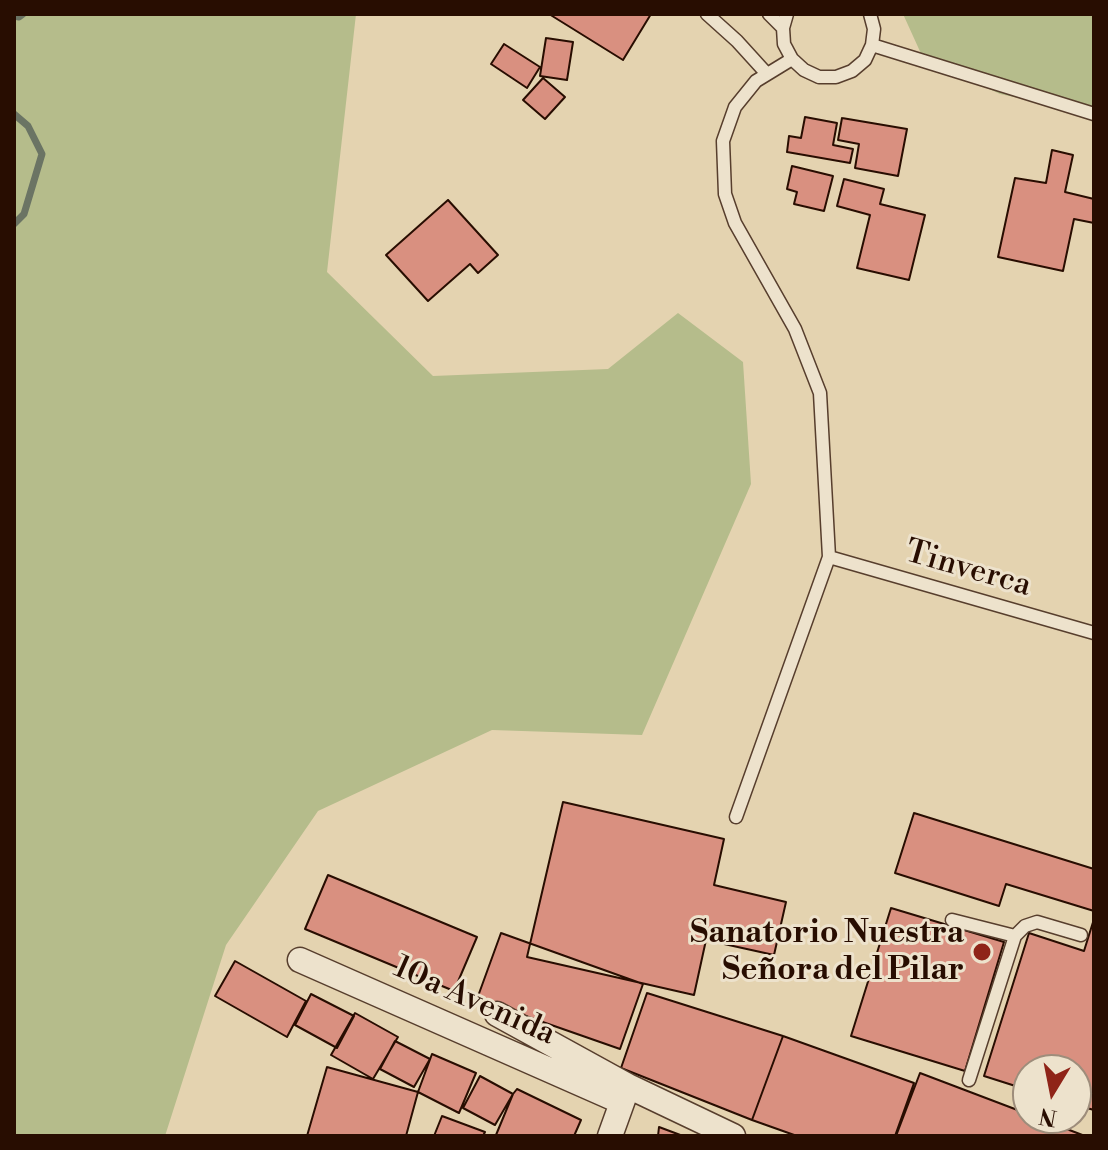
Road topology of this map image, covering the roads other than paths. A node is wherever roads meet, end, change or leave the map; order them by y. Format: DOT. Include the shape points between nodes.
graph roads {
  1 [pos="707,14"];
  2 [pos="769,14"];
  3 [pos="787,14"];
  4 [pos="870,14"];
  5 [pos="783,28"];
  6 [pos="872,45"];
  7 [pos="792,59"];
  8 [pos="767,74"];
  9 [pos="1094,114"];
  10 [pos="829,557"];
  11 [pos="1094,633"];
  12 [pos="736,817"];
  13 [pos="952,920"];
  14 [pos="1081,935"];
  15 [pos="1015,936"];
  16 [pos="300,960"];
  17 [pos="497,1014"];
  18 [pos="969,1080"];
  19 [pos="625,1094"];
  20 [pos="610,1136"];
  21 [pos="733,1136"];
  1 -- 8 [label="lane"];
  2 -- 5 [label="lane"];
  3 -- 5 [label="lane"];
  4 -- 6 [label="lane"];
  5 -- 7 [label="lane"];
  6 -- 7 [label="lane" via="865,60 836,77 819,77"];
  6 -- 9 [label="lane"];
  7 -- 8 [label="lane"];
  8 -- 10 [label="lane" via="731,118 723,141 725,194 735,223 795,329 820,393"];
  10 -- 11 [label="lane, Tinverca"];
  10 -- 12 [label="lane"];
  13 -- 15 [label="lane"];
  14 -- 15 [label="lane" via="1037,922"];
  15 -- 18 [label="lane"];
  16 -- 19 [label="street, 10a Avenida"];
  17 -- 19 [label="street"];
  19 -- 20 [label="street"];
  19 -- 21 [label="street, 10a Avenida"];
}
